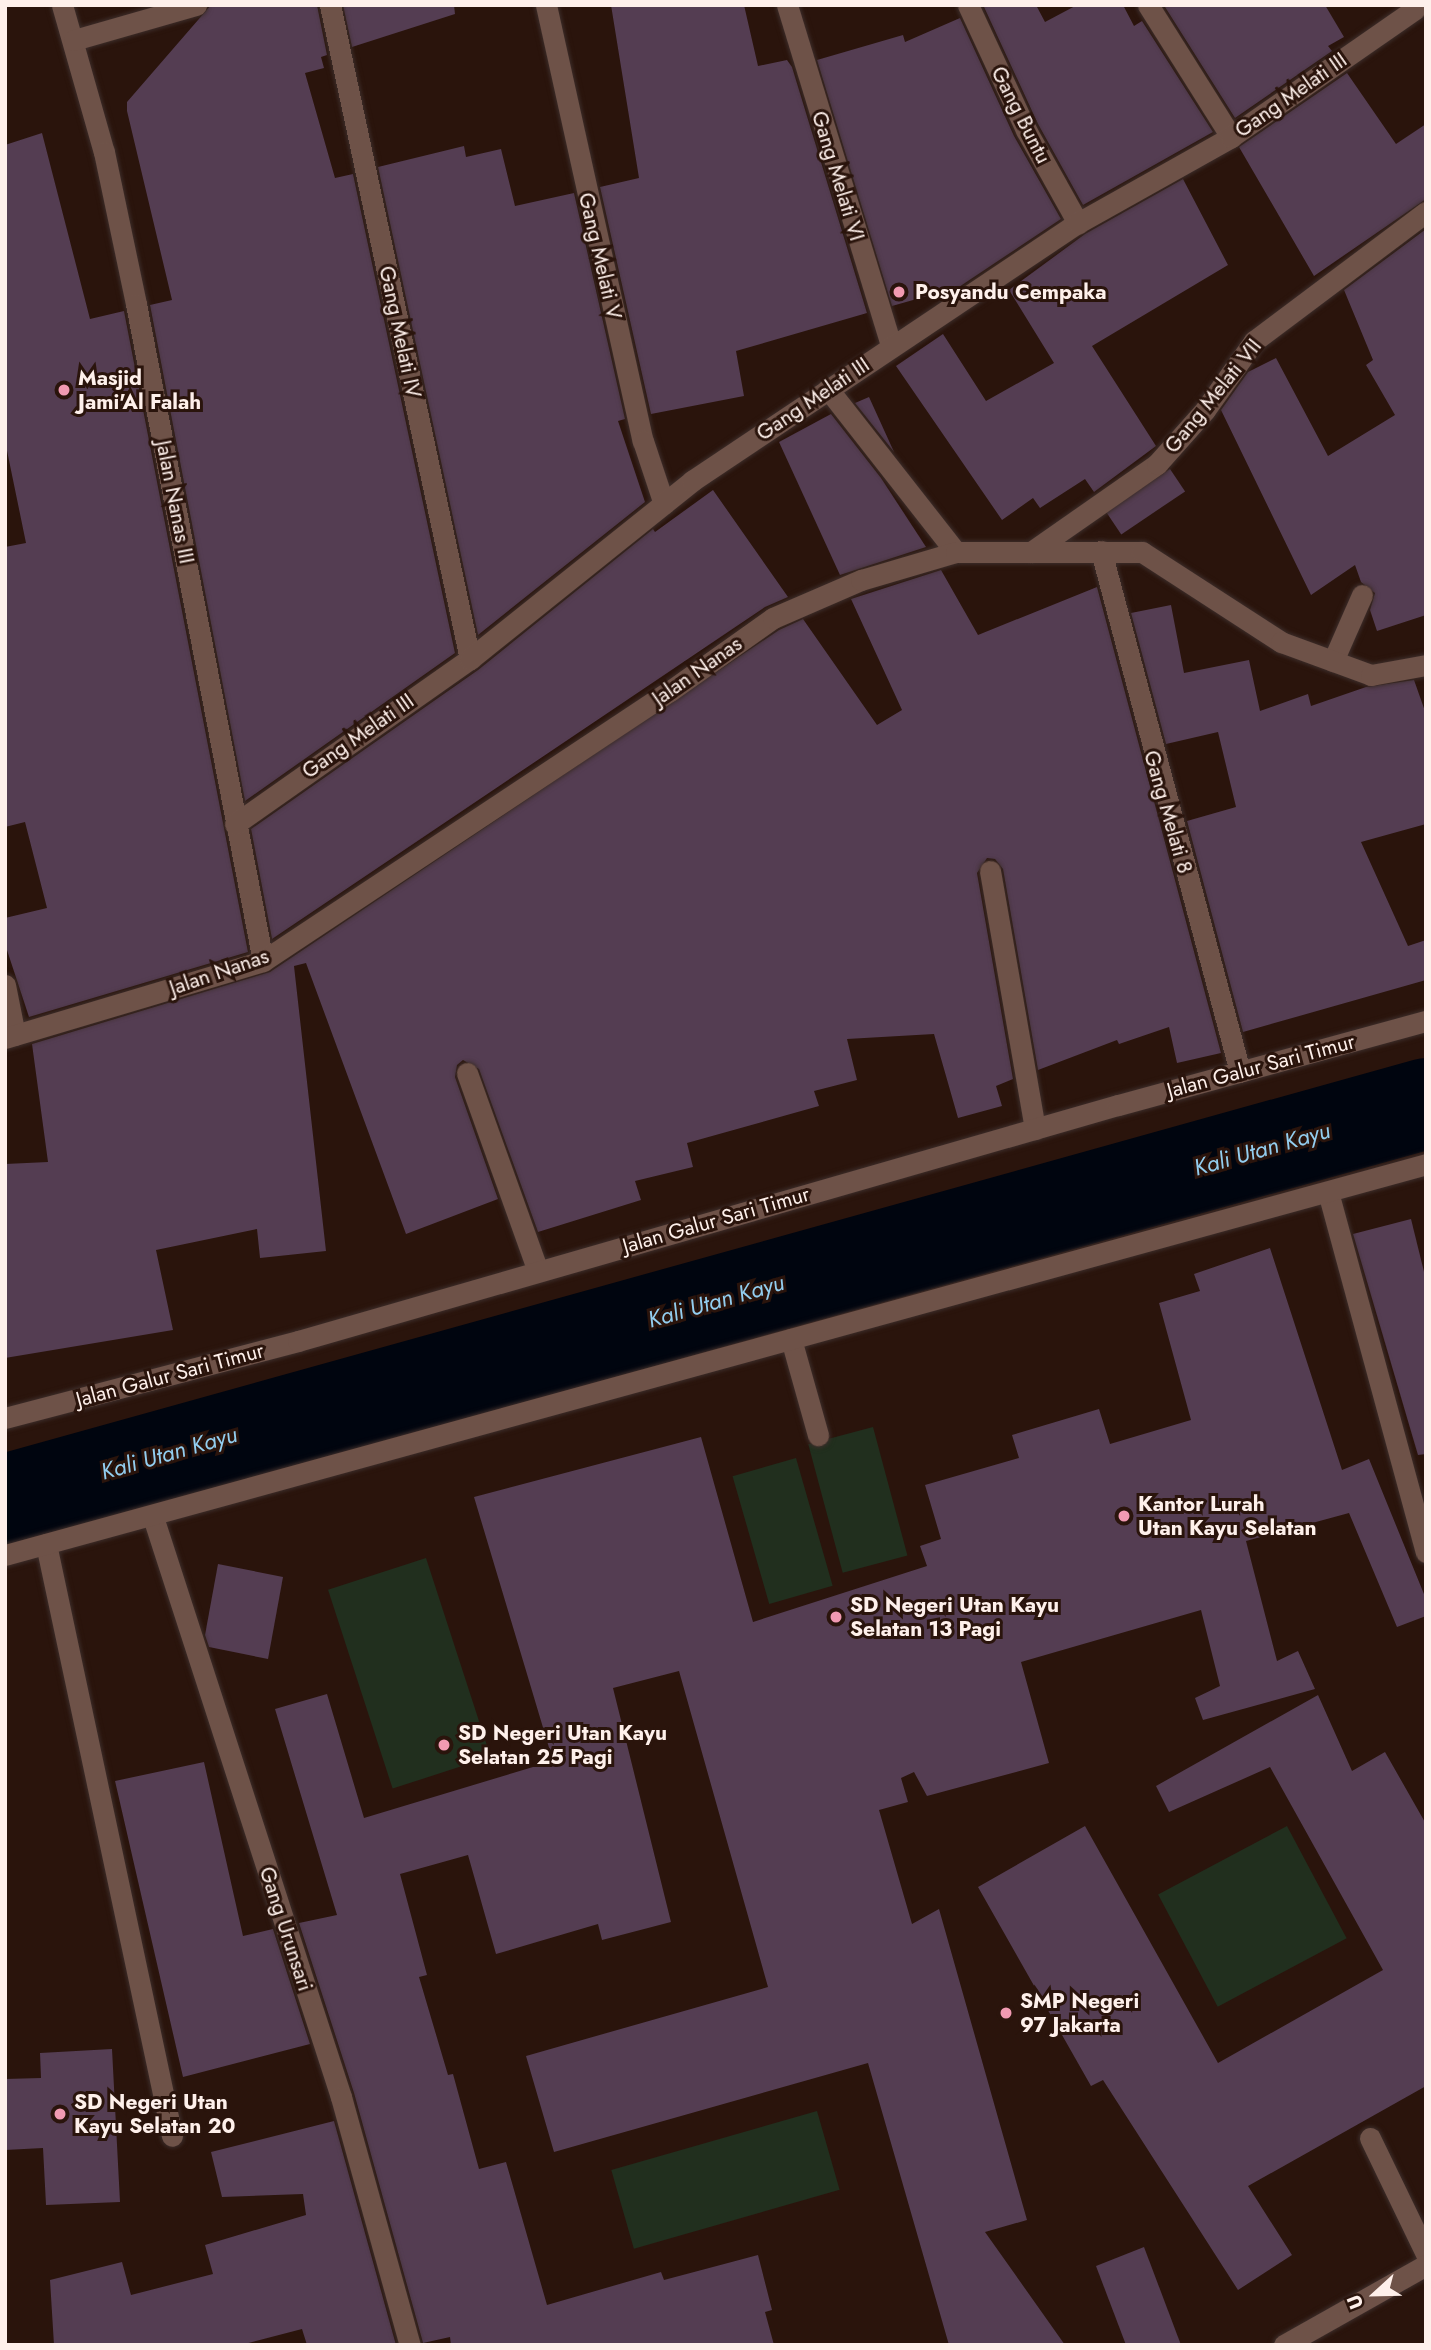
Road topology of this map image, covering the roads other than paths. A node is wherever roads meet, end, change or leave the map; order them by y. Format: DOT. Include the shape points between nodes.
graph roads {
  1 [pos="62,5"];
  2 [pos="196,5"];
  3 [pos="330,5"];
  4 [pos="546,5"];
  5 [pos="787,5"];
  6 [pos="968,5"];
  7 [pos="1148,5"];
  8 [pos="1418,13"];
  9 [pos="74,40"];
  10 [pos="1231,137"];
  11 [pos="1426,212"];
  12 [pos="1078,223"];
  13 [pos="891,346"];
  14 [pos="828,389"];
  15 [pos="664,504"];
  16 [pos="1101,551"];
  17 [pos="956,552"];
  18 [pos="1031,552"];
  19 [pos="1362,595"];
  20 [pos="470,659"];
  21 [pos="1334,661"];
  22 [pos="1426,665"];
  23 [pos="235,824"];
  24 [pos="990,871"];
  25 [pos="263,961"];
  26 [pos="5,985"];
  27 [pos="1426,1021"];
  28 [pos="10,1036"];
  29 [pos="1240,1072"];
  30 [pos="467,1073"];
  31 [pos="1035,1129"];
  32 [pos="1426,1164"];
  33 [pos="1328,1192"];
  34 [pos="538,1271"];
  35 [pos="791,1339"];
  36 [pos="5,1418"];
  37 [pos="818,1435"];
  38 [pos="153,1517"];
  39 [pos="46,1544"];
  40 [pos="1426,1552"];
  41 [pos="5,1555"];
  42 [pos="172,2136"];
  43 [pos="1370,2138"];
  44 [pos="1426,2255"];
  45 [pos="1426,2265"];
  46 [pos="410,2345"];
  47 [pos="1284,2345"];
  1 -- 9 [label="street, Jalan Nanas III"];
  2 -- 9 [label="street"];
  3 -- 20 [label="street, Gang Melati IV"];
  4 -- 15 [label="street, Gang Melati V" via="643,441"];
  5 -- 13 [label="street, Gang Melati VI"];
  6 -- 12 [label="street, Gang Buntu" via="1026,130"];
  7 -- 10 [label="street"];
  8 -- 10 [label="street, Gang Melati III"];
  9 -- 23 [label="street, Jalan Nanas III" via="136,304"];
  10 -- 12 [label="street, Gang Melati III"];
  11 -- 18 [label="street, Gang Melati VII" via="1254,341 1205,410 1157,464"];
  12 -- 13 [label="street, Gang Melati III"];
  13 -- 14 [label="street, Gang Melati III"];
  14 -- 15 [label="street, Gang Melati III"];
  14 -- 17 [label="street"];
  15 -- 20 [label="street, Gang Melati III"];
  16 -- 18 [label="street, Jalan Nanas"];
  16 -- 21 [label="street, Jalan Nanas" via="1142,552 1281,642"];
  16 -- 29 [label="street, Gang Melati 8"];
  17 -- 18 [label="street, Jalan Nanas"];
  17 -- 25 [label="street, Jalan Nanas" via="861,580 773,618"];
  19 -- 21 [label="street"];
  20 -- 23 [label="street, Gang Melati III"];
  21 -- 22 [label="street, Jalan Nanas" via="1371,675"];
  23 -- 25 [label="street, Jalan Nanas III"];
  24 -- 31 [label="street"];
  25 -- 28 [label="street, Jalan Nanas"];
  26 -- 28 [label="street"];
  27 -- 29 [label="street, Jalan Galur Sari Timur"];
  29 -- 31 [label="street, Jalan Galur Sari Timur"];
  30 -- 34 [label="street"];
  31 -- 34 [label="street, Jalan Galur Sari Timur"];
  32 -- 33 [label="street"];
  33 -- 35 [label="street"];
  33 -- 40 [label="street"];
  34 -- 36 [label="street, Jalan Galur Sari Timur"];
  35 -- 37 [label="street"];
  35 -- 38 [label="street"];
  38 -- 39 [label="street"];
  38 -- 46 [label="street, Gang Urunsari" via="341,2097"];
  39 -- 41 [label="street"];
  39 -- 42 [label="street"];
  43 -- 44 [label="street"];
  45 -- 47 [label="street"];
}
